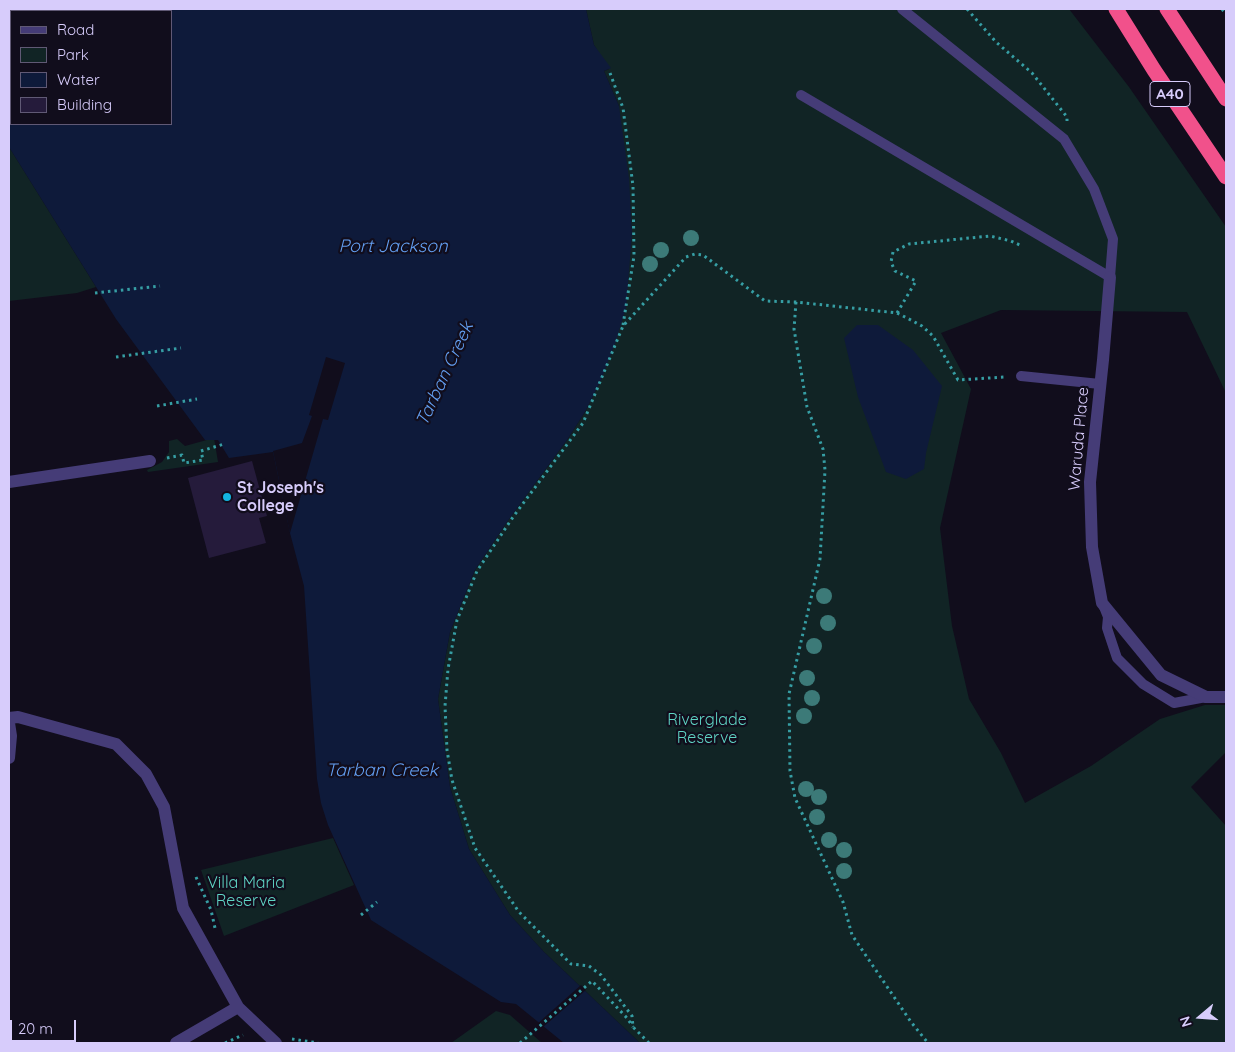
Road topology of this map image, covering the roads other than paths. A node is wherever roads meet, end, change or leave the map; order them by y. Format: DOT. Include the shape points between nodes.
graph roads {
  1 [pos="902,9"];
  2 [pos="1116,9"];
  3 [pos="1167,9"];
  4 [pos="801,95"];
  5 [pos="1226,99"];
  6 [pos="1226,177"];
  7 [pos="1110,277"];
  8 [pos="1021,376"];
  9 [pos="1100,384"];
  10 [pos="150,461"];
  11 [pos="9,482"];
  12 [pos="1102,603"];
  13 [pos="1226,696"];
  14 [pos="1206,697"];
  15 [pos="12,719"];
  16 [pos="9,758"];
  17 [pos="238,1007"];
  18 [pos="176,1043"];
  19 [pos="276,1043"];
  1 -- 7 [label="lane" via="1064,139 1094,189 1113,239"];
  2 -- 6 [label="highway, A40"];
  3 -- 5 [label="highway, A40"];
  4 -- 7 [label="lane"];
  7 -- 9 [label="street, Waruda Place"];
  8 -- 9 [label="lane"];
  9 -- 12 [label="street, Waruda Place" via="1090,498 1092,547"];
  10 -- 11 [label="street"];
  12 -- 14 [label="street, Waruda Place" via="1161,675"];
  12 -- 14 [label="lane, Waruda Place" via="1117,658 1143,684 1174,703"];
  13 -- 14 [label="street, Waruda Place"];
  15 -- 16 [label="street"];
  15 -- 17 [label="street" via="116,744 146,774 164,807 183,908"];
  17 -- 18 [label="street"];
  17 -- 19 [label="street"];
}
